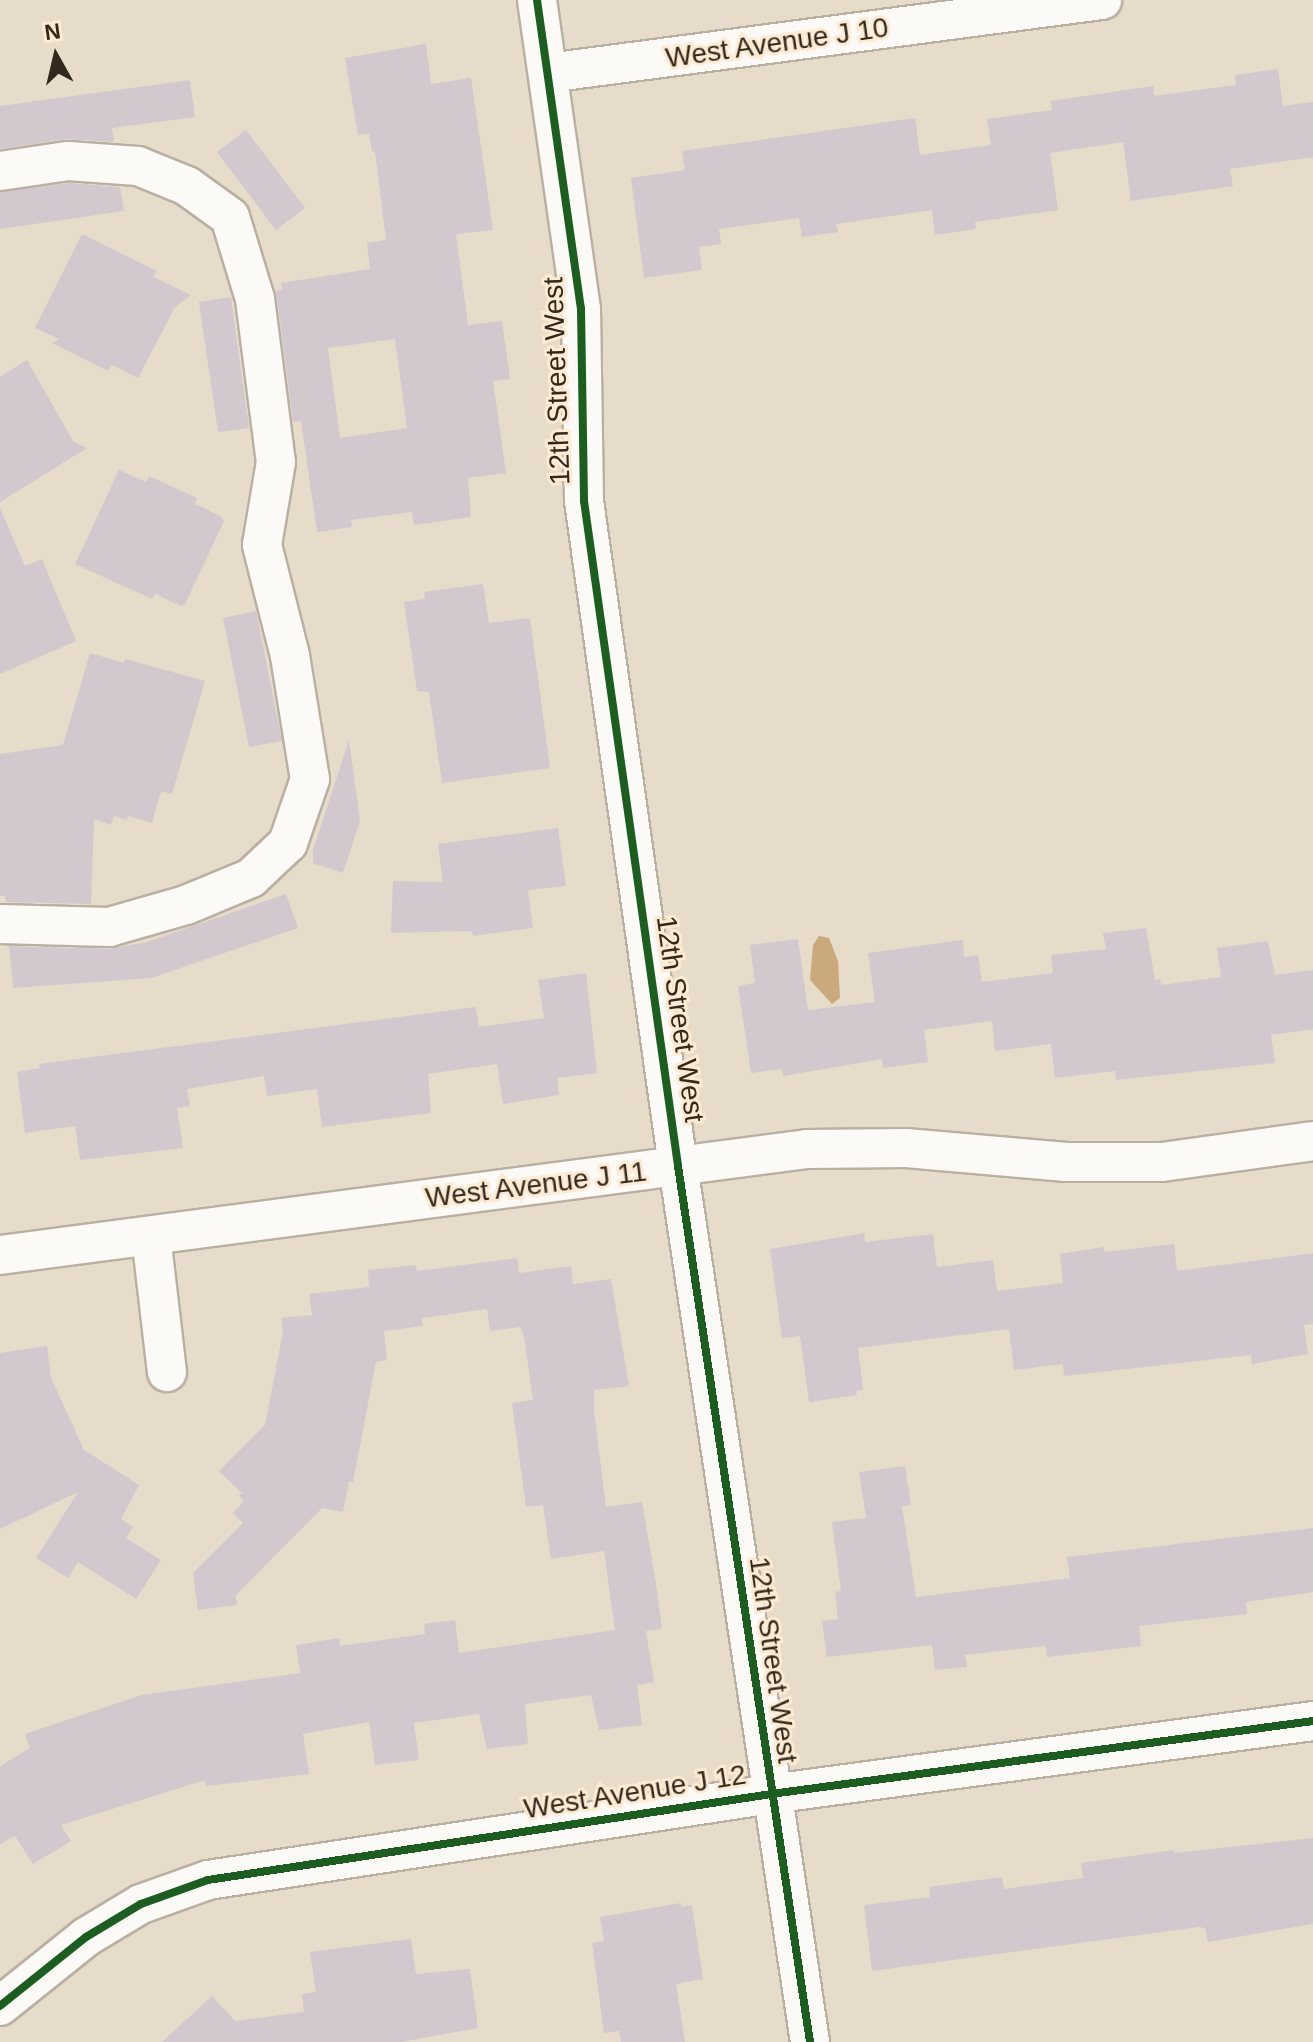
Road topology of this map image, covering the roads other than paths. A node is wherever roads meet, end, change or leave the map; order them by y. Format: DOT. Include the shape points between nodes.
graph roads {
  1 [pos="537,0"];
  2 [pos="1102,0"];
  3 [pos="548,73"];
  4 [pos="0,171"];
  5 [pos="0,924"];
  6 [pos="1313,1141"];
  7 [pos="678,1166"];
  8 [pos="151,1236"];
  9 [pos="0,1255"];
  10 [pos="167,1372"];
  11 [pos="1313,1721"];
  12 [pos="771,1794"];
  13 [pos="0,2006"];
  14 [pos="810,2042"];
  1 -- 3 [label="street, 12th Street West"];
  2 -- 3 [label="street, West Avenue J 10"];
  3 -- 7 [label="street, 12th Street West" via="581,309 584,501"];
  4 -- 5 [label="street" via="68,161 138,166 187,186 230,217 255,299 276,462 262,545 290,656 310,779 288,843 251,878 186,905 109,927"];
  6 -- 7 [label="street, West Avenue J 11" via="1162,1162 1066,1162 906,1148 807,1149"];
  7 -- 8 [label="street, West Avenue J 11"];
  7 -- 12 [label="street, 12th Street West"];
  8 -- 9 [label="street, West Avenue J 11"];
  8 -- 10 [label="street"];
  11 -- 12 [label="street, West Avenue J 12"];
  12 -- 13 [label="street, West Avenue J 12" via="208,1880 141,1904 86,1937"];
  12 -- 14 [label="street, 12th Street West"];
}
